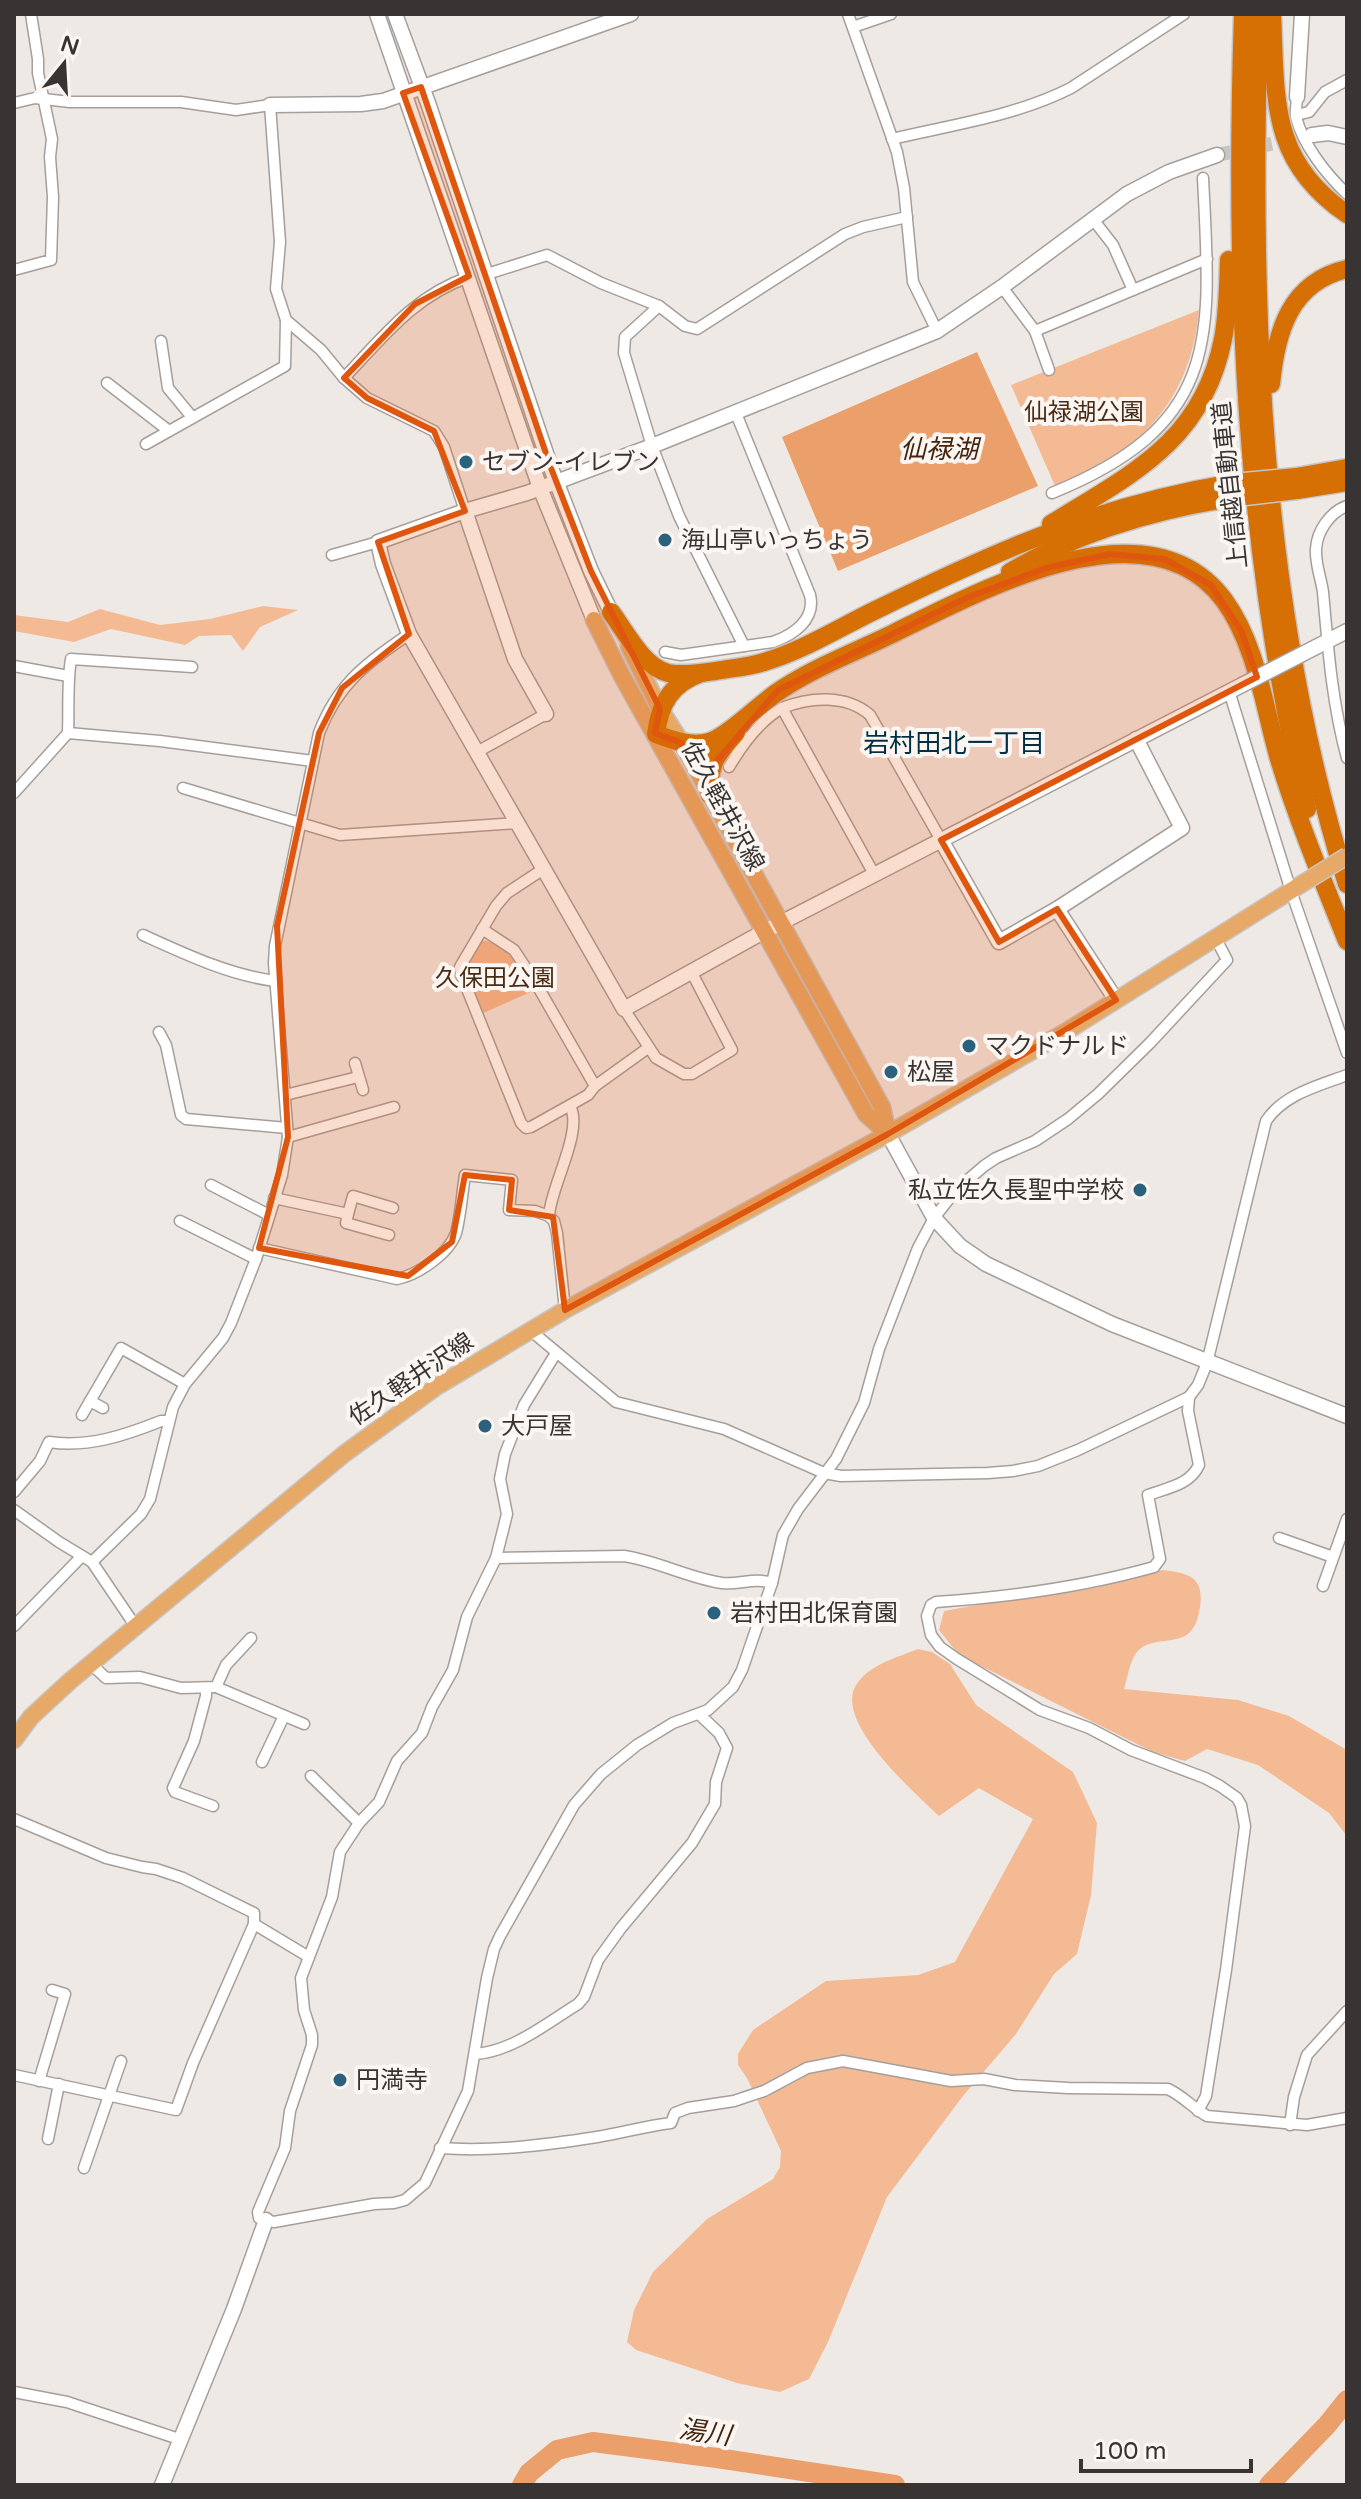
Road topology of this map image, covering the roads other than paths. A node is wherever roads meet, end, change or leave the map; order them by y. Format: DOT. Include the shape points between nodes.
graph roads {
  1 [pos="31,14"];
  2 [pos="377,14"];
  3 [pos="395,14"];
  4 [pos="631,14"];
  5 [pos="848,14"];
  6 [pos="891,14"];
  7 [pos="1184,14"];
  8 [pos="1241,14"];
  9 [pos="1259,14"];
  10 [pos="1272,14"];
  11 [pos="1302,14"];
  12 [pos="853,27"];
  13 [pos="1347,80"];
  14 [pos="421,87"];
  15 [pos="403,93"];
  16 [pos="1297,97"];
  17 [pos="44,98"];
  18 [pos="14,103"];
  19 [pos="270,105"];
  20 [pos="1296,115"];
  21 [pos="1312,135"];
  22 [pos="1347,137"];
  23 [pos="892,139"];
  24 [pos="1217,155"];
  25 [pos="1203,178"];
  26 [pos="1347,194"];
  27 [pos="1347,214"];
  28 [pos="907,217"];
  29 [pos="1092,218"];
  30 [pos="1207,259"];
  31 [pos="1347,269"];
  32 [pos="14,270"];
  33 [pos="477,276"];
  34 [pos="1002,287"];
  35 [pos="1133,290"];
  36 [pos="659,306"];
  37 [pos="286,320"];
  38 [pos="937,331"];
  39 [pos="1035,331"];
  40 [pos="161,341"];
  41 [pos="1049,370"];
  42 [pos="344,378"];
  43 [pos="124,380"];
  44 [pos="735,411"];
  45 [pos="192,417"];
  46 [pos="169,431"];
  47 [pos="146,444"];
  48 [pos="652,446"];
  49 [pos="1347,468"];
  50 [pos="556,481"];
  51 [pos="1347,482"];
  52 [pos="1296,484"];
  53 [pos="540,488"];
  54 [pos="1236,490"];
  55 [pos="1052,493"];
  56 [pos="1347,506"];
  57 [pos="465,511"];
  58 [pos="378,542"];
  59 [pos="1018,545"];
  60 [pos="332,555"];
  61 [pos="966,598"];
  62 [pos="611,612"];
  63 [pos="594,620"];
  64 [pos="1347,631"];
  65 [pos="409,634"];
  66 [pos="1321,644"];
  67 [pos="744,646"];
  68 [pos="1291,649"];
  69 [pos="665,652"];
  70 [pos="14,666"];
  71 [pos="192,667"];
  72 [pos="701,673"];
  73 [pos="68,676"];
  74 [pos="1236,688"];
  75 [pos="764,701"];
  76 [pos="782,708"];
  77 [pos="660,709"];
  78 [pos="546,714"];
  79 [pos="68,733"];
  80 [pos="656,734"];
  81 [pos="1136,739"];
  82 [pos="682,743"];
  83 [pos="477,752"];
  84 [pos="1347,758"];
  85 [pos="313,761"];
  86 [pos="729,767"];
  87 [pos="183,788"];
  88 [pos="14,793"];
  89 [pos="710,795"];
  90 [pos="518,823"];
  91 [pos="299,824"];
  92 [pos="941,840"];
  93 [pos="1347,856"];
  94 [pos="545,868"];
  95 [pos="874,874"];
  96 [pos="1347,884"];
  97 [pos="1295,888"];
  98 [pos="1057,909"];
  99 [pos="782,923"];
  100 [pos="482,929"];
  101 [pos="765,931"];
  102 [pos="143,935"];
  103 [pos="1215,937"];
  104 [pos="1347,941"];
  105 [pos="692,973"];
  106 [pos="275,981"];
  107 [pos="1116,1000"];
  108 [pos="624,1009"];
  109 [pos="159,1032"];
  110 [pos="648,1048"];
  111 [pos="1347,1053"];
  112 [pos="355,1063"];
  113 [pos="1347,1075"];
  114 [pos="358,1077"];
  115 [pos="595,1086"];
  116 [pos="363,1090"];
  117 [pos="285,1095"];
  118 [pos="570,1106"];
  119 [pos="394,1107"];
  120 [pos="287,1133"];
  121 [pos="888,1134"];
  122 [pos="211,1185"];
  123 [pos="274,1198"];
  124 [pos="393,1208"];
  125 [pos="348,1214"];
  126 [pos="269,1215"];
  127 [pos="549,1216"];
  128 [pos="934,1218"];
  129 [pos="180,1221"];
  130 [pos="389,1235"];
  131 [pos="257,1254"];
  132 [pos="565,1310"];
  133 [pos="530,1330"];
  134 [pos="556,1353"];
  135 [pos="1207,1363"];
  136 [pos="185,1384"];
  137 [pos="1189,1397"];
  138 [pos="90,1401"];
  139 [pos="103,1408"];
  140 [pos="82,1415"];
  141 [pos="1347,1416"];
  142 [pos="169,1421"];
  143 [pos="824,1473"];
  144 [pos="14,1492"];
  145 [pos="14,1510"];
  146 [pos="1347,1519"];
  147 [pos="1279,1538"];
  148 [pos="1333,1557"];
  149 [pos="496,1558"];
  150 [pos="86,1560"];
  151 [pos="772,1583"];
  152 [pos="1323,1586"];
  153 [pos="14,1626"];
  154 [pos="136,1627"];
  155 [pos="251,1638"];
  156 [pos="91,1664"];
  157 [pos="211,1688"];
  158 [pos="700,1715"];
  159 [pos="284,1716"];
  160 [pos="304,1724"];
  161 [pos="14,1740"];
  162 [pos="262,1762"];
  163 [pos="311,1776"];
  164 [pos="330,1776"];
  165 [pos="322,1785"];
  166 [pos="213,1806"];
  167 [pos="14,1819"];
  168 [pos="359,1823"];
  169 [pos="254,1924"];
  170 [pos="309,1957"];
  171 [pos="52,1990"];
  172 [pos="1347,2011"];
  173 [pos="476,2054"];
  174 [pos="121,2061"];
  175 [pos="14,2075"];
  176 [pos="39,2081"];
  177 [pos="59,2084"];
  178 [pos="110,2097"];
  179 [pos="1198,2111"];
  180 [pos="1347,2118"];
  181 [pos="1290,2125"];
  182 [pos="48,2139"];
  183 [pos="440,2148"];
  184 [pos="84,2168"];
  185 [pos="266,2220"];
  186 [pos="14,2392"];
  187 [pos="179,2439"];
  188 [pos="162,2485"];
  1 -- 17 [label="street"];
  2 -- 15 [label="street"];
  3 -- 14 [label="street"];
  4 -- 14 [label="street"];
  5 -- 12 [label="street"];
  6 -- 12 [label="street"];
  7 -- 23 [label="street" via="1052,98"];
  8 -- 59 [label="highway" via="1227,304 1207,392 1184,428 1152,459"];
  8 -- 104 [label="highway, 上信越自動車道" via="1241,300 1262,568 1292,747"];
  9 -- 68 [label="highway, 上信越自動車道" via="1260,341"];
  10 -- 27 [label="highway" via="1278,111 1289,149 1311,183"];
  11 -- 16 [label="street"];
  12 -- 23 [label="street"];
  13 -- 20 [label="street" via="1325,92 1309,112"];
  14 -- 15 [label="street"];
  14 -- 33 [label="street"];
  15 -- 19 [label="street" via="361,104"];
  15 -- 33 [label="street"];
  16 -- 20 [label="street"];
  17 -- 18 [label="street"];
  17 -- 19 [label="street" via="181,102 222,109"];
  17 -- 32 [label="street" via="52,139 51,260"];
  19 -- 37 [label="street" via="280,242 276,289"];
  20 -- 26 [label="street" via="1329,176"];
  21 -- 22 [label="street"];
  23 -- 28 [label="street"];
  24 -- 29 [label="street" via="1158,177"];
  25 -- 30 [label="street"];
  28 -- 36 [label="street" via="845,234 697,329"];
  28 -- 38 [label="street" via="913,282"];
  29 -- 34 [label="street"];
  29 -- 35 [label="street" via="1113,245"];
  30 -- 35 [label="street"];
  30 -- 55 [label="street" via="1203,343 1192,378 1173,411 1122,459"];
  31 -- 68 [label="highway" via="1302,293 1282,329 1273,362 1271,413"];
  33 -- 36 [label="street" via="547,255"];
  33 -- 42 [label="street" via="415,304"];
  33 -- 50 [label="street"];
  33 -- 53 [label="street"];
  34 -- 38 [label="street"];
  34 -- 39 [label="street"];
  35 -- 39 [label="street"];
  36 -- 48 [label="street" via="629,332 623,346"];
  37 -- 42 [label="street"];
  37 -- 45 [label="street" via="285,366"];
  38 -- 44 [label="street"];
  39 -- 41 [label="street"];
  40 -- 45 [label="street" via="168,388"];
  42 -- 57 [label="street" via="367,398 434,431"];
  43 -- 46 [label="street" via="112,387"];
  44 -- 48 [label="street"];
  44 -- 67 [label="street" via="812,602 805,622 786,638"];
  45 -- 46 [label="street"];
  46 -- 47 [label="street"];
  48 -- 50 [label="street"];
  48 -- 67 [label="street" via="689,538"];
  49 -- 52 [label="highway"];
  50 -- 53 [label="street"];
  50 -- 62 [label="street"];
  51 -- 52 [label="highway"];
  52 -- 54 [label="highway, bridge"];
  53 -- 57 [label="street"];
  53 -- 63 [label="street"];
  54 -- 59 [label="highway" via="1183,492"];
  54 -- 61 [label="highway" via="1077,538"];
  56 -- 66 [label="street" via="1319,535"];
  57 -- 58 [label="street"];
  57 -- 78 [label="street" via="515,659"];
  58 -- 60 [label="street"];
  58 -- 65 [label="street"];
  59 -- 72 [label="highway" via="780,657"];
  61 -- 75 [label="highway" via="792,682"];
  61 -- 104 [label="highway" via="1014,578 1110,554 1164,559 1211,585 1242,632 1303,831"];
  62 -- 72 [label="highway" via="654,667 676,674"];
  62 -- 77 [label="main road, 佐久軽井沢線"];
  63 -- 80 [label="main road, 佐久軽井沢線"];
  64 -- 66 [label="street"];
  65 -- 83 [label="street"];
  65 -- 85 [label="street" via="342,688 326,716"];
  66 -- 74 [label="street, bridge"];
  66 -- 84 [label="street"];
  67 -- 69 [label="street" via="681,655"];
  68 -- 96 [label="highway, 上信越自動車道" via="1309,744"];
  70 -- 73 [label="street"];
  71 -- 73 [label="street" via="71,659"];
  72 -- 77 [label="highway" via="679,683"];
  73 -- 79 [label="street"];
  74 -- 81 [label="street"];
  74 -- 97 [label="street"];
  75 -- 82 [label="highway" via="716,739"];
  75 -- 89 [label="highway" via="715,758"];
  76 -- 86 [label="street" via="758,727"];
  76 -- 92 [label="street" via="837,699 863,709"];
  76 -- 95 [label="street"];
  77 -- 80 [label="highway"];
  77 -- 82 [label="main road, 佐久軽井沢線"];
  78 -- 83 [label="street"];
  79 -- 85 [label="street"];
  79 -- 88 [label="street"];
  80 -- 82 [label="highway"];
  80 -- 101 [label="main road, 佐久軽井沢線"];
  81 -- 92 [label="street"];
  81 -- 98 [label="street" via="1182,828"];
  82 -- 89 [label="main road, 佐久軽井沢線"];
  83 -- 90 [label="street"];
  85 -- 91 [label="street"];
  87 -- 91 [label="street"];
  89 -- 99 [label="main road, 佐久軽井沢線"];
  90 -- 91 [label="street" via="340,835"];
  90 -- 94 [label="street"];
  91 -- 106 [label="street" via="277,926"];
  92 -- 95 [label="street"];
  92 -- 98 [label="street" via="999,942"];
  93 -- 97 [label="main road, 佐久軽井沢線, bridge"];
  94 -- 100 [label="street" via="507,893"];
  94 -- 108 [label="street"];
  95 -- 99 [label="street"];
  97 -- 103 [label="main road, 佐久軽井沢線"];
  97 -- 111 [label="street"];
  98 -- 107 [label="street"];
  99 -- 101 [label="street"];
  99 -- 121 [label="main road, 佐久軽井沢線" via="882,1107"];
  100 -- 115 [label="street" via="514,950"];
  100 -- 118 [label="street" via="463,959 461,974 521,1123 531,1127"];
  101 -- 105 [label="street"];
  101 -- 121 [label="main road, 佐久軽井沢線" via="866,1114"];
  102 -- 106 [label="street" via="225,968"];
  103 -- 107 [label="main road, 佐久軽井沢線"];
  103 -- 128 [label="street" via="1227,960 1150,1043 1068,1119 968,1178"];
  105 -- 108 [label="street"];
  105 -- 110 [label="street" via="732,1050 684,1074"];
  106 -- 117 [label="street"];
  107 -- 121 [label="main road, 佐久軽井沢線"];
  108 -- 110 [label="street"];
  109 -- 120 [label="street" via="186,1119"];
  110 -- 115 [label="street"];
  112 -- 114 [label="street"];
  113 -- 135 [label="street" via="1295,1095 1266,1121"];
  114 -- 116 [label="street"];
  114 -- 117 [label="street"];
  115 -- 118 [label="street"];
  117 -- 120 [label="street"];
  118 -- 127 [label="street" via="574,1117 567,1155"];
  119 -- 120 [label="street"];
  120 -- 123 [label="street"];
  121 -- 128 [label="street"];
  121 -- 132 [label="main road, 佐久軽井沢線"];
  122 -- 126 [label="street"];
  123 -- 125 [label="street"];
  123 -- 126 [label="street"];
  124 -- 125 [label="street" via="353,1196"];
  125 -- 130 [label="street" via="346,1223"];
  126 -- 131 [label="street"];
  127 -- 131 [label="street" via="509,1210 512,1180 465,1175 452,1242 408,1276 397,1279"];
  127 -- 132 [label="street" via="557,1233"];
  128 -- 135 [label="street" via="986,1264"];
  128 -- 143 [label="street" via="879,1349 864,1403"];
  129 -- 131 [label="street"];
  131 -- 136 [label="street" via="223,1338"];
  132 -- 133 [label="main road, 佐久軽井沢線"];
  133 -- 134 [label="street"];
  133 -- 154 [label="main road, 佐久軽井沢線" via="382,1425"];
  134 -- 143 [label="street" via="616,1402 724,1429"];
  134 -- 149 [label="street" via="524,1405 505,1454 500,1479 507,1514"];
  135 -- 137 [label="street"];
  135 -- 141 [label="street"];
  136 -- 138 [label="street" via="121,1348"];
  136 -- 142 [label="street"];
  137 -- 143 [label="street" via="1055,1461 1013,1471"];
  137 -- 179 [label="street" via="1199,1465 1184,1482 1148,1495 1160,1559 1154,1567 1091,1582 936,1602 927,1616 940,1647 1040,1710 1205,1778 1241,1805 1245,1826 1226,1970 1206,2096"];
  138 -- 139 [label="street"];
  138 -- 140 [label="street"];
  142 -- 144 [label="street" via="100,1441 49,1442"];
  142 -- 150 [label="street" via="146,1507"];
  143 -- 151 [label="street" via="783,1535"];
  145 -- 150 [label="street"];
  146 -- 148 [label="street"];
  147 -- 148 [label="street"];
  148 -- 152 [label="street"];
  149 -- 151 [label="street" via="624,1556 720,1583"];
  149 -- 168 [label="street" via="467,1617 453,1670 422,1733 403,1752 379,1802"];
  150 -- 153 [label="street"];
  150 -- 154 [label="street"];
  151 -- 158 [label="street" via="738,1678 726,1696"];
  154 -- 156 [label="main road, 佐久軽井沢線"];
  155 -- 157 [label="street"];
  156 -- 157 [label="street" via="106,1678 140,1677 181,1688"];
  156 -- 161 [label="main road, 佐久軽井沢線" via="48,1700"];
  157 -- 159 [label="street"];
  157 -- 166 [label="street" via="173,1788"];
  158 -- 173 [label="street" via="673,1723 637,1745 574,1805 494,1949"];
  158 -- 173 [label="street" via="727,1748 715,1804 692,1843 598,1960 578,2004 527,2036"];
  159 -- 160 [label="street"];
  159 -- 162 [label="street"];
  163 -- 165 [label="street"];
  164 -- 165 [label="street"];
  165 -- 168 [label="street"];
  167 -- 169 [label="street" via="106,1858 183,1878 254,1913"];
  168 -- 170 [label="street" via="340,1852 332,1897"];
  169 -- 170 [label="street"];
  169 -- 178 [label="street" via="176,2110"];
  170 -- 185 [label="street" via="301,1989 312,2045 290,2111 285,2148 258,2212"];
  171 -- 176 [label="street" via="70,1996"];
  172 -- 181 [label="street" via="1307,2055"];
  173 -- 183 [label="street" via="468,2091"];
  174 -- 178 [label="street"];
  175 -- 176 [label="street"];
  176 -- 177 [label="street"];
  177 -- 178 [label="street"];
  177 -- 182 [label="street"];
  178 -- 184 [label="street"];
  179 -- 181 [label="street"];
  179 -- 183 [label="street" via="1168,2089 951,2081 843,2061 807,2068 734,2101 688,2108 675,2113 671,2123 520,2147"];
  180 -- 181 [label="street"];
  183 -- 185 [label="street" via="425,2183 405,2200"];
  185 -- 187 [label="street"];
  186 -- 187 [label="street" via="67,2402"];
  187 -- 188 [label="street"];
}
